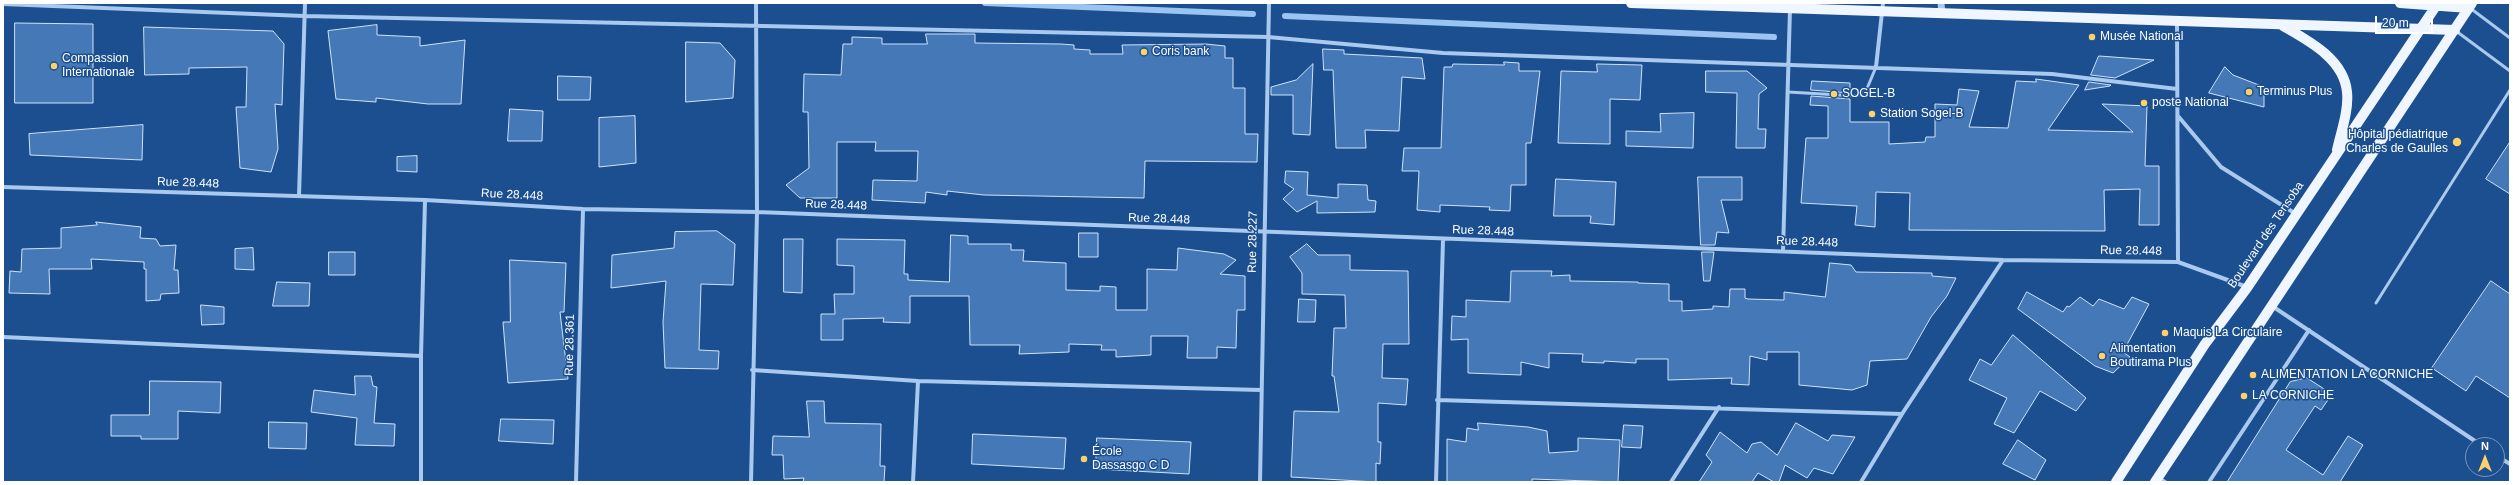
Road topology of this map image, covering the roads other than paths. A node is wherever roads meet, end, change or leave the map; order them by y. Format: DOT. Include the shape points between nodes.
graph roads {
  1 [pos="305,3"];
  2 [pos="756,3"];
  3 [pos="1269,3"];
  4 [pos="1631,3"];
  5 [pos="1941,3"];
  6 [pos="2400,3"];
  7 [pos="3,4"];
  8 [pos="2437,4"];
  9 [pos="2471,5"];
  10 [pos="1882,7"];
  11 [pos="1790,8"];
  12 [pos="1942,14"];
  13 [pos="304,16"];
  14 [pos="2177,21"];
  15 [pos="756,25"];
  16 [pos="2282,25"];
  17 [pos="2422,29"];
  18 [pos="2454,30"];
  19 [pos="1268,38"];
  20 [pos="2510,38"];
  21 [pos="1789,63"];
  22 [pos="1876,66"];
  23 [pos="2510,71"];
  24 [pos="2177,89"];
  25 [pos="2510,90"];
  26 [pos="1788,92"];
  27 [pos="2178,116"];
  28 [pos="2336,155"];
  29 [pos="3,187"];
  30 [pos="299,196"];
  31 [pos="426,200"];
  32 [pos="584,209"];
  33 [pos="756,212"];
  34 [pos="2296,214"];
  35 [pos="1264,233"];
  36 [pos="1442,240"];
  37 [pos="1783,251"];
  38 [pos="2003,260"];
  39 [pos="2178,262"];
  40 [pos="2247,288"];
  41 [pos="2376,303"];
  42 [pos="2271,305"];
  43 [pos="2309,330"];
  44 [pos="3,337"];
  45 [pos="421,356"];
  46 [pos="752,370"];
  47 [pos="918,381"];
  48 [pos="1261,390"];
  49 [pos="1437,400"];
  50 [pos="1719,407"];
  51 [pos="1902,414"];
  52 [pos="2469,437"];
  53 [pos="2159,480"];
  54 [pos="421,482"];
  55 [pos="576,482"];
  56 [pos="751,482"];
  57 [pos="913,482"];
  58 [pos="1260,482"];
  59 [pos="1436,482"];
  60 [pos="1671,482"];
  61 [pos="1861,482"];
  62 [pos="2116,482"];
  63 [pos="2209,482"];
  1 -- 13 [label="street"];
  2 -- 15 [label="street"];
  3 -- 19 [label="street, Rue 28.227"];
  4 -- 11 [label="main road"];
  5 -- 12 [label="street"];
  6 -- 8 [label="main road"];
  7 -- 13 [label="street"];
  8 -- 9 [label="main road"];
  8 -- 17 [label="main road, Boulevard des Tensoba"];
  9 -- 18 [label="main road"];
  9 -- 20 [label="lane"];
  10 -- 11 [label="main road"];
  10 -- 12 [label="main road"];
  10 -- 22 [label="street"];
  11 -- 21 [label="street"];
  12 -- 14 [label="main road"];
  13 -- 15 [label="street"];
  13 -- 30 [label="street"];
  14 -- 16 [label="main road"];
  14 -- 24 [label="street"];
  15 -- 19 [label="street"];
  15 -- 33 [label="street"];
  16 -- 17 [label="main road"];
  16 -- 28 [label="main road" via="2314,44 2344,76 2347,93"];
  17 -- 18 [label="main road"];
  17 -- 28 [label="main road, Boulevard des Tensoba"];
  18 -- 23 [label="lane"];
  18 -- 42 [label="main road"];
  19 -- 21 [label="street" via="1443,53"];
  19 -- 35 [label="street, Rue 28.227"];
  21 -- 22 [label="street"];
  21 -- 26 [label="street"];
  22 -- 24 [label="street" via="2052,74"];
  22 -- 26 [label="lane" via="1866,91 1857,96"];
  24 -- 27 [label="street"];
  25 -- 41 [label="lane"];
  26 -- 37 [label="street"];
  27 -- 34 [label="street" via="2221,167"];
  27 -- 39 [label="street"];
  28 -- 34 [label="main road, Boulevard des Tensoba"];
  29 -- 30 [label="street, Rue 28.448"];
  30 -- 31 [label="street, Rue 28.448"];
  31 -- 32 [label="street, Rue 28.448"];
  31 -- 45 [label="street"];
  32 -- 33 [label="street, Rue 28.448"];
  32 -- 55 [label="street, Rue 28.361"];
  33 -- 35 [label="street, Rue 28.448"];
  33 -- 46 [label="street"];
  34 -- 40 [label="main road, Boulevard des Tensoba"];
  35 -- 36 [label="street, Rue 28.448"];
  35 -- 48 [label="street, Rue 28.227"];
  36 -- 37 [label="street, Rue 28.448"];
  36 -- 49 [label="street"];
  37 -- 38 [label="street, Rue 28.448"];
  38 -- 39 [label="street, Rue 28.448"];
  38 -- 51 [label="street"];
  39 -- 40 [label="street, Rue 28.448"];
  40 -- 62 [label="main road, Boulevard des Tensoba" via="2205,344"];
  42 -- 43 [label="street"];
  42 -- 53 [label="main road"];
  43 -- 52 [label="street"];
  43 -- 63 [label="street"];
  44 -- 45 [label="street"];
  45 -- 54 [label="street"];
  46 -- 47 [label="street"];
  46 -- 56 [label="street"];
  47 -- 48 [label="street"];
  47 -- 57 [label="street"];
  48 -- 58 [label="street, Rue 28.227"];
  49 -- 50 [label="street"];
  49 -- 59 [label="street"];
  50 -- 51 [label="street"];
  50 -- 60 [label="street"];
  51 -- 61 [label="street"];
}
